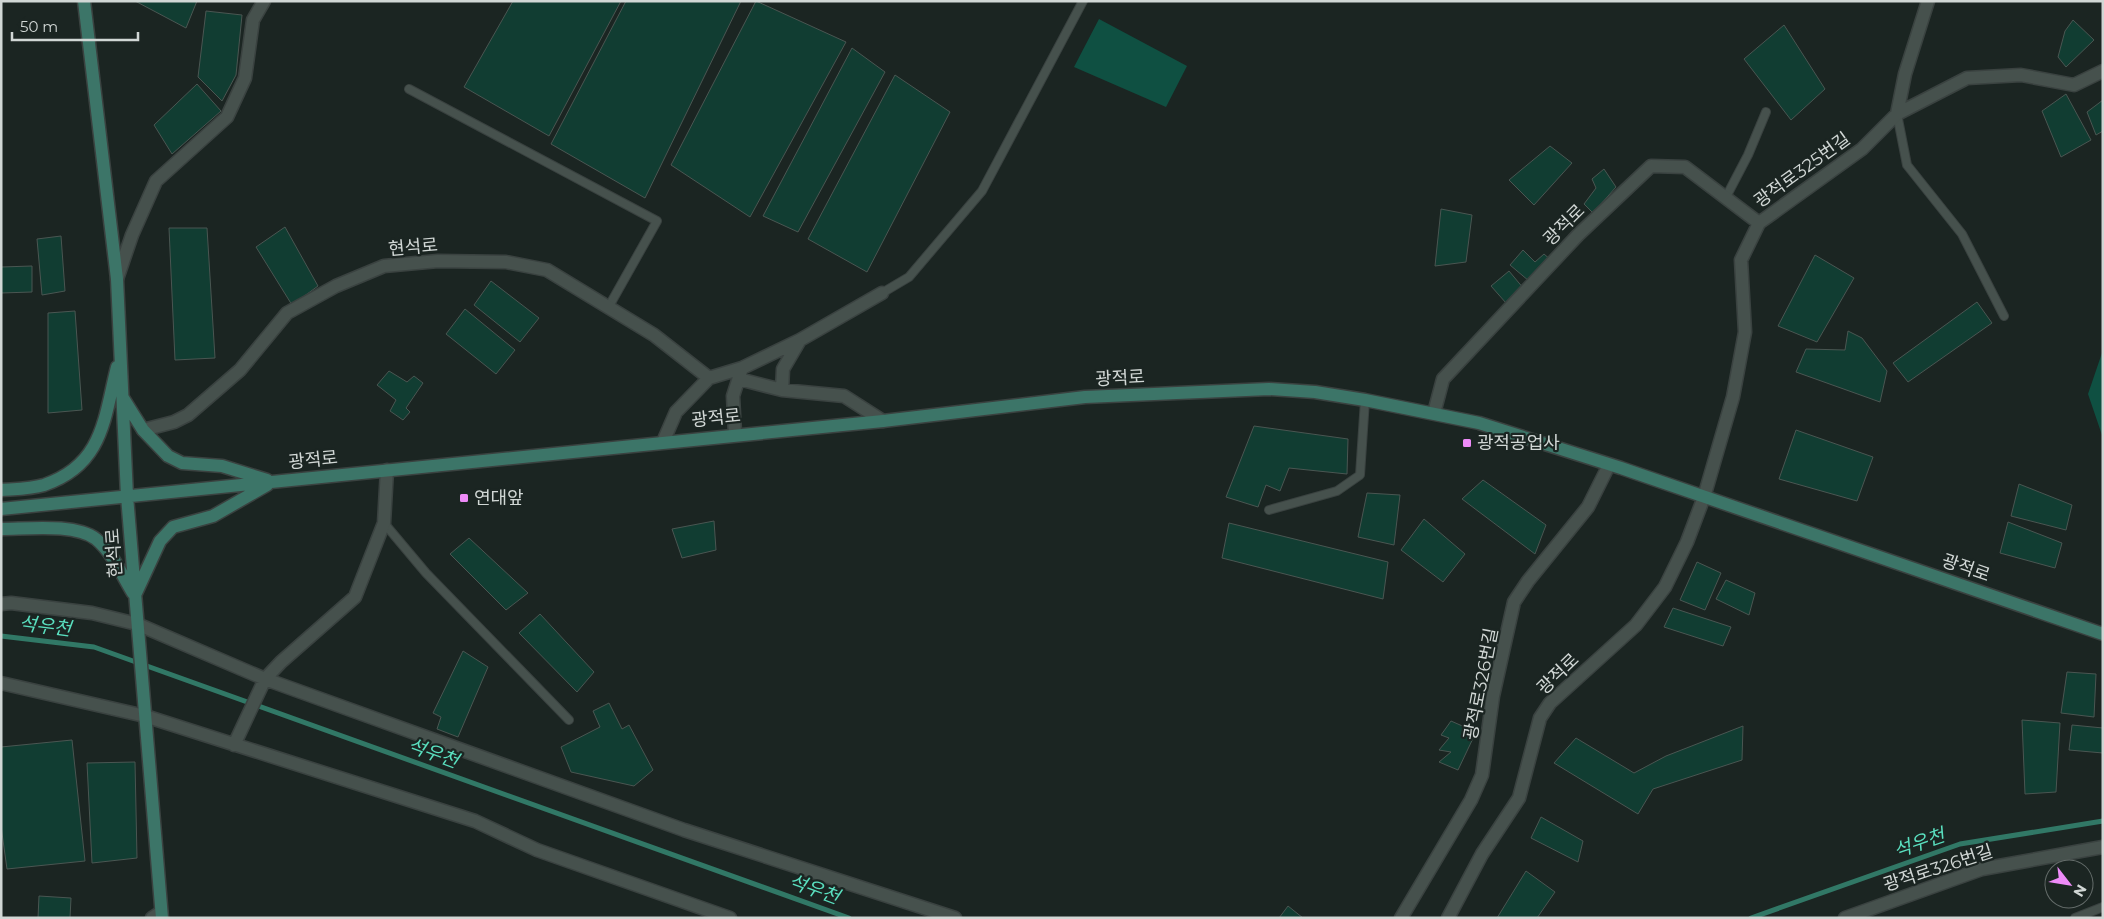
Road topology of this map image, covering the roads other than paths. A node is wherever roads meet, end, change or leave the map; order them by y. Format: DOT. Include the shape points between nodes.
graph roads {
  1 [pos="84,1"];
  2 [pos="264,1"];
  3 [pos="1083,1"];
  4 [pos="1928,1"];
  5 [pos="2103,71"];
  6 [pos="409,88"];
  7 [pos="1766,112"];
  8 [pos="1897,114"];
  9 [pos="1725,198"];
  10 [pos="1759,223"];
  11 [pos="117,279"];
  12 [pos="882,292"];
  13 [pos="608,308"];
  14 [pos="2004,316"];
  15 [pos="800,340"];
  16 [pos="120,352"];
  17 [pos="741,373"];
  18 [pos="709,378"];
  19 [pos="782,390"];
  20 [pos="122,397"];
  21 [pos="1365,400"];
  22 [pos="1434,413"];
  23 [pos="883,421"];
  24 [pos="143,430"];
  25 [pos="735,434"];
  26 [pos="663,442"];
  27 [pos="1615,467"];
  28 [pos="387,470"];
  29 [pos="272,482"];
  30 [pos="1,490"];
  31 [pos="1700,495"];
  32 [pos="127,496"];
  33 [pos="1,509"];
  34 [pos="1269,510"];
  35 [pos="384,523"];
  36 [pos="1,529"];
  37 [pos="134,595"];
  38 [pos="1,604"];
  39 [pos="137,624"];
  40 [pos="2103,634"];
  41 [pos="265,679"];
  42 [pos="1,683"];
  43 [pos="145,711"];
  44 [pos="569,720"];
  45 [pos="234,745"];
  46 [pos="2103,847"];
  47 [pos="2103,907"];
  48 [pos="158,916"];
  49 [pos="730,918"];
  50 [pos="955,918"];
  51 [pos="1402,918"];
  52 [pos="1448,918"];
  53 [pos="1845,918"];
  54 [pos="2075,918"];
  1 -- 11 [label="main road, 현석로"];
  2 -- 11 [label="street" via="253,20 245,78 226,117 156,181"];
  3 -- 12 [label="lane" via="982,191 909,277"];
  4 -- 8 [label="street" via="1905,74"];
  5 -- 8 [label="street, 광적로325번길" via="2074,85 2021,75 1966,78"];
  6 -- 13 [label="lane" via="657,222"];
  7 -- 9 [label="lane"];
  8 -- 10 [label="street, 광적로325번길" via="1862,150"];
  8 -- 14 [label="lane" via="1907,165 1962,234"];
  9 -- 10 [label="street, 광적로"];
  9 -- 22 [label="street, 광적로" via="1686,167 1651,166 1578,235 1443,379"];
  10 -- 31 [label="street, 광적로325번길" via="1740,260 1745,332 1733,397"];
  11 -- 16 [label="main road, 현석로"];
  12 -- 15 [label="street"];
  13 -- 18 [label="street, 현석로" via="654,335"];
  13 -- 24 [label="street, 현석로" via="547,270 506,262 438,261 384,266 336,286 287,313 240,370 188,415"];
  15 -- 17 [label="street"];
  15 -- 19 [label="street" via="783,369"];
  16 -- 20 [label="main road, 현석로"];
  16 -- 30 [label="main road" via="100,438 88,456 71,472 43,486"];
  17 -- 18 [label="street"];
  17 -- 19 [label="street"];
  17 -- 25 [label="street" via="733,396"];
  18 -- 26 [label="street" via="676,412"];
  19 -- 23 [label="street" via="844,396"];
  20 -- 24 [label="main road"];
  20 -- 32 [label="main road, 현석로"];
  21 -- 22 [label="main road, 광적로"];
  21 -- 23 [label="main road, 광적로" via="1315,392 1259,390 1085,397"];
  21 -- 34 [label="lane" via="1360,475 1337,491"];
  22 -- 27 [label="main road, 광적로" via="1479,423"];
  23 -- 25 [label="main road, 광적로"];
  24 -- 29 [label="main road" via="168,456 182,463 222,466"];
  25 -- 26 [label="main road, 광적로"];
  26 -- 28 [label="main road, 광적로"];
  27 -- 31 [label="main road, 광적로"];
  27 -- 51 [label="street, 광적로326번길" via="1514,602 1493,696 1482,775 1471,800"];
  28 -- 29 [label="main road, 광적로"];
  28 -- 35 [label="street"];
  29 -- 32 [label="main road, 광적로"];
  29 -- 37 [label="main road" via="213,516 173,528 160,541"];
  31 -- 40 [label="main road, 광적로"];
  31 -- 52 [label="street, 광적로" via="1687,542 1665,587 1636,625 1550,703 1540,718 1519,798 1482,854"];
  32 -- 33 [label="main road, 광적로"];
  32 -- 37 [label="main road, 현석로"];
  35 -- 41 [label="street" via="355,597"];
  35 -- 44 [label="lane" via="426,573"];
  36 -- 37 [label="main road" via="80,530 108,552"];
  37 -- 39 [label="main road, 현석로"];
  38 -- 39 [label="street" via="92,613"];
  39 -- 41 [label="street"];
  39 -- 43 [label="main road, 현석로"];
  41 -- 45 [label="street"];
  41 -- 50 [label="street" via="684,830"];
  42 -- 43 [label="street"];
  43 -- 45 [label="street"];
  43 -- 48 [label="main road"];
  45 -- 49 [label="street" via="475,821 537,850"];
  46 -- 53 [label="street, 광적로326번길" via="1982,869"];
  47 -- 54 [label="lane"];
}
